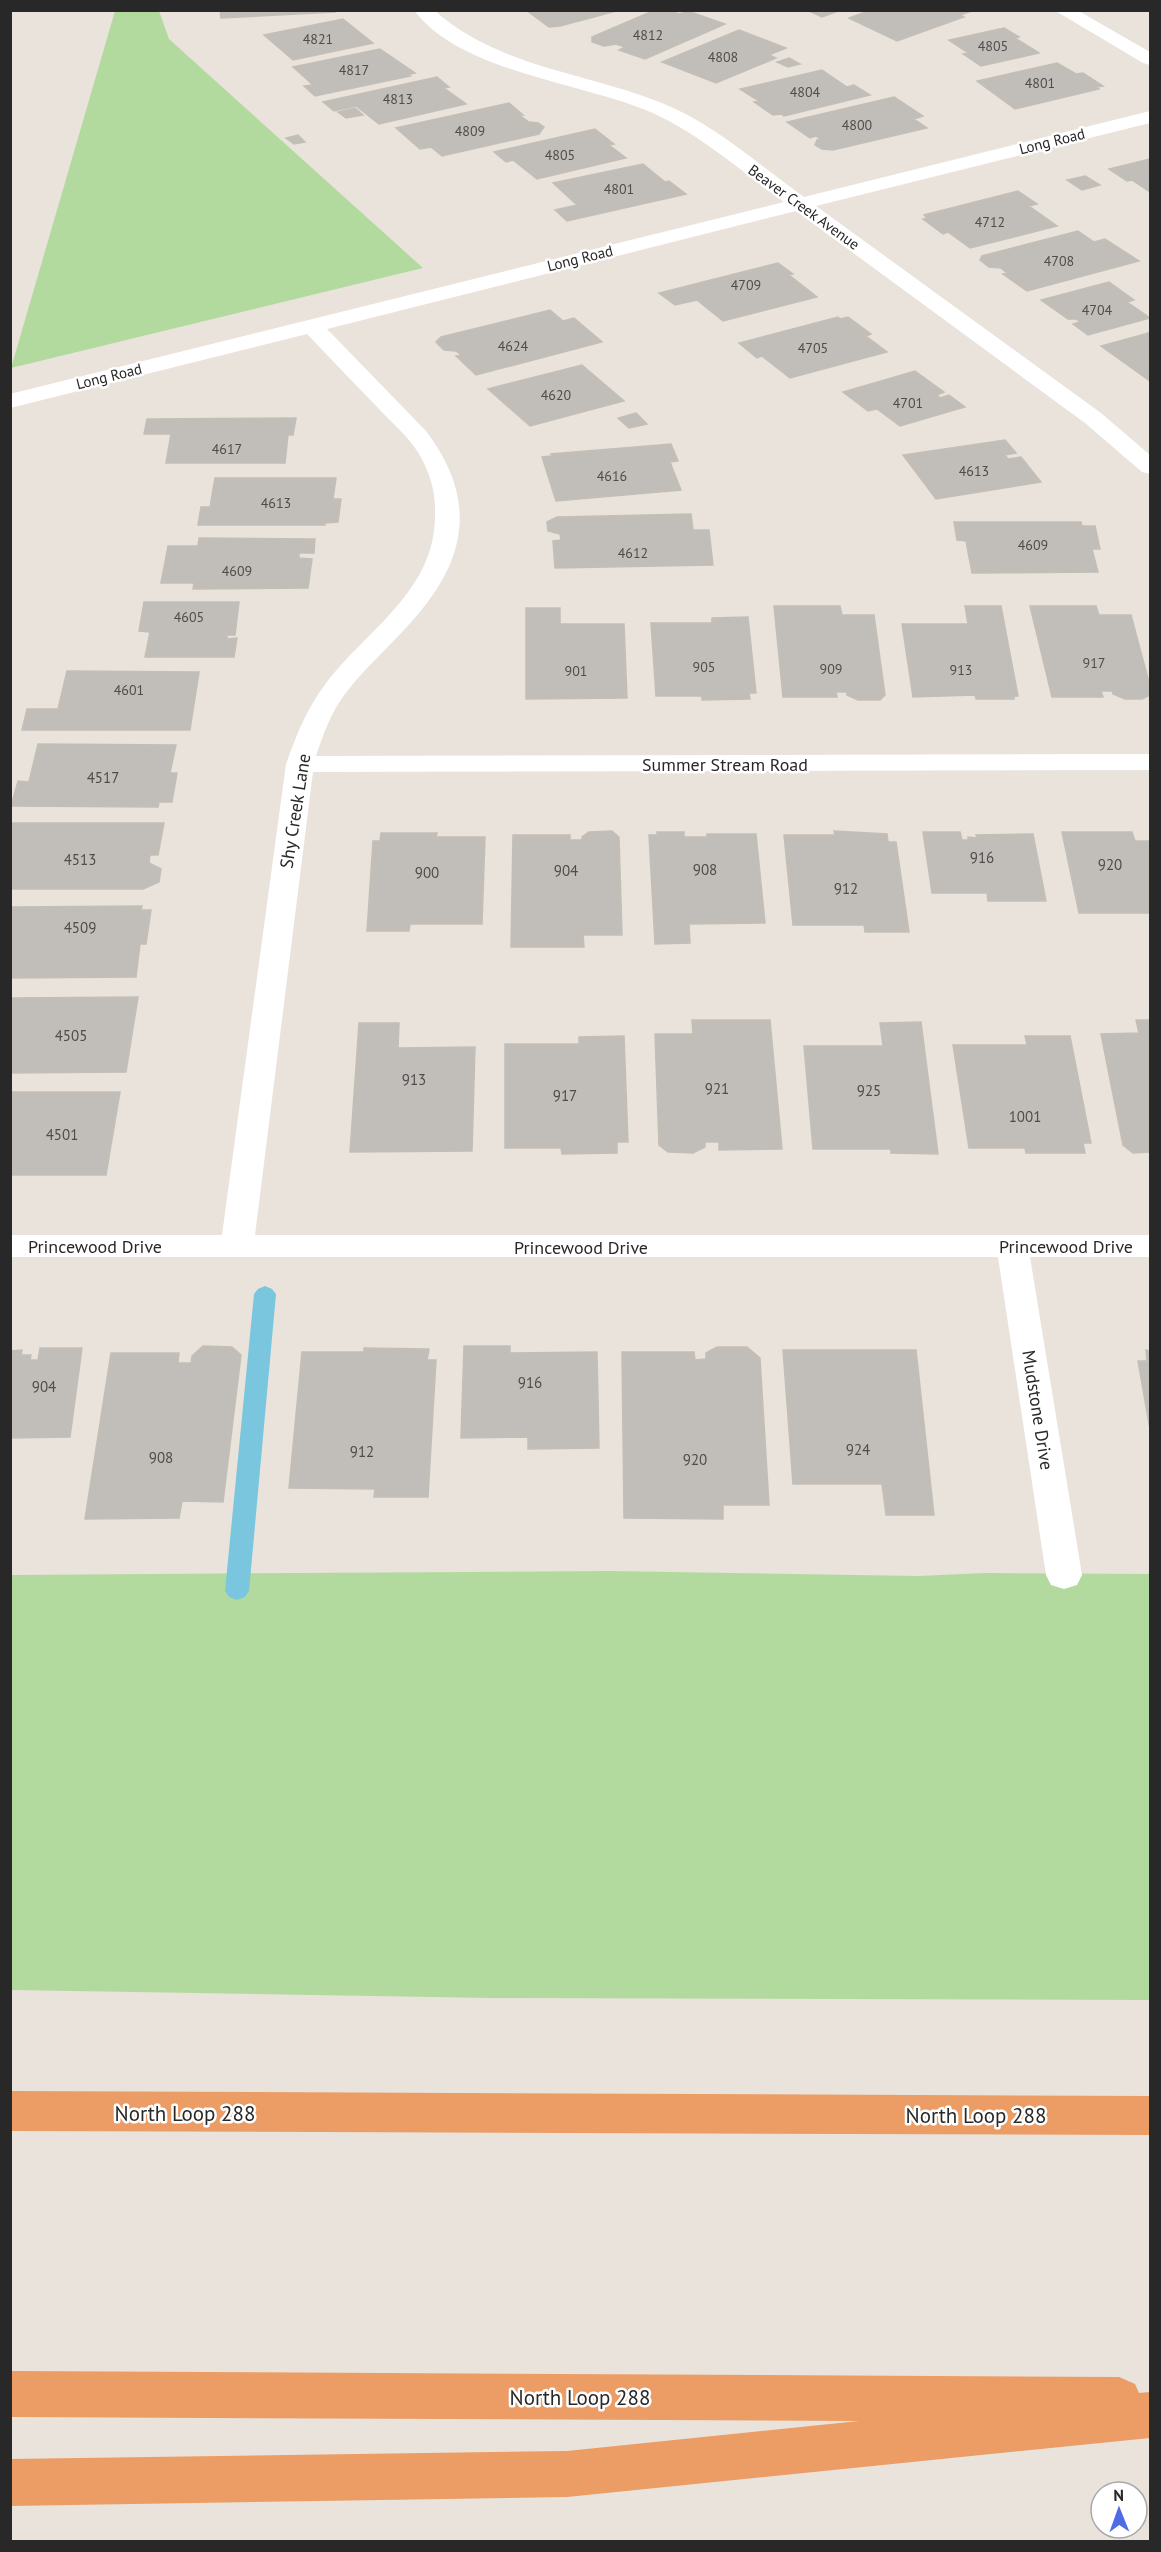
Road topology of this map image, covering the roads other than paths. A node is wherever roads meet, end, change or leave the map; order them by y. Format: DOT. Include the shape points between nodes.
graph roads {
  1 [pos="423,10"];
  2 [pos="1063,10"];
  3 [pos="1150,59"];
  4 [pos="1150,117"];
  5 [pos="799,204"];
  6 [pos="311,325"];
  7 [pos="10,401"];
  8 [pos="1150,467"];
  9 [pos="1150,762"];
  10 [pos="300,764"];
  11 [pos="1012,1245"];
  12 [pos="10,1246"];
  13 [pos="1150,1246"];
  14 [pos="237,1247"];
  15 [pos="1064,1575"];
  16 [pos="10,2102"];
  17 [pos="10,2111"];
  18 [pos="208,2113"];
  19 [pos="1150,2116"];
  20 [pos="10,2394"];
  21 [pos="1150,2400"];
  22 [pos="1150,2415"];
  23 [pos="10,2482"];
  1 -- 5 [label="street, Beaver Creek Avenue" via="480,49 672,115"];
  2 -- 3 [label="street"];
  4 -- 5 [label="street, Long Road"];
  5 -- 6 [label="street, Long Road"];
  5 -- 8 [label="street, Beaver Creek Avenue" via="1093,418"];
  6 -- 7 [label="street, Long Road"];
  6 -- 10 [label="street, Shy Creek Lane" via="418,436 441,475 448,517 440,558 421,594 333,691 316,721"];
  9 -- 10 [label="street, Summer Stream Road"];
  10 -- 14 [label="street, Shy Creek Lane"];
  11 -- 13 [label="street, Princewood Drive"];
  11 -- 14 [label="street, Princewood Drive"];
  11 -- 15 [label="street, Mudstone Drive"];
  12 -- 14 [label="street, Princewood Drive"];
  16 -- 18 [label="highway"];
  17 -- 18 [label="highway, North Loop 288"];
  18 -- 19 [label="highway, North Loop 288"];
  20 -- 21 [label="highway, North Loop 288"];
  22 -- 23 [label="highway" via="567,2474"];
}
